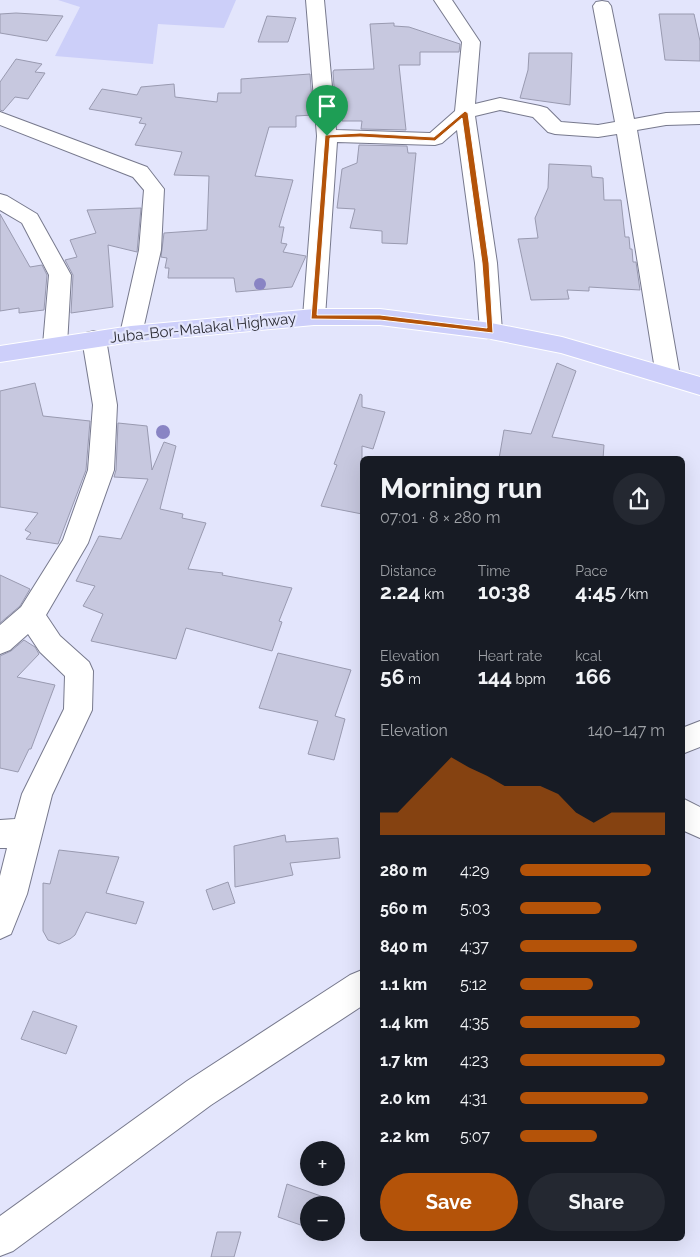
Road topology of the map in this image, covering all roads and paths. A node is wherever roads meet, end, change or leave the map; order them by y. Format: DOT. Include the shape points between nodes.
graph roads {
  1 [pos="315,0"];
  2 [pos="443,0"];
  3 [pos="602,6"];
  4 [pos="465,113"];
  5 [pos="0,118"];
  6 [pos="700,118"];
  7 [pos="626,126"];
  8 [pos="327,136"];
  9 [pos="0,201"];
  10 [pos="314,317"];
  11 [pos="491,331"];
  12 [pos="131,334"];
  13 [pos="94,339"];
  14 [pos="55,345"];
  15 [pos="0,354"];
  16 [pos="668,376"];
  17 [pos="700,386"];
  18 [pos="31,616"];
  19 [pos="0,642"];
  20 [pos="700,734"];
  21 [pos="685,740"];
  22 [pos="685,814"];
  23 [pos="700,824"];
  24 [pos="14,834"];
  25 [pos="0,923"];
  26 [pos="360,988"];
  27 [pos="0,1238"];
  28 [pos="0,1246"];
  29 [pos="9,1257"];
  1 -- 8 [label="street"];
  2 -- 4 [label="street" via="471,42"];
  3 -- 7 [label="street"];
  4 -- 7 [label="street" via="500,104 540,112 555,128 598,131"];
  4 -- 8 [label="street" via="435,139"];
  4 -- 11 [label="street" via="486,263"];
  5 -- 12 [label="street" via="140,172 154,189 150,250"];
  6 -- 7 [label="street" via="666,119"];
  7 -- 16 [label="street"];
  8 -- 10 [label="street"];
  9 -- 14 [label="street" via="30,219 60,275"];
  10 -- 11 [label="main road, Juba-Bor-Malakal Highway" via="380,317"];
  10 -- 12 [label="main road, Juba-Bor-Malakal Highway"];
  11 -- 16 [label="main road, Juba-Bor-Malakal Highway" via="562,345"];
  12 -- 13 [label="main road, Juba-Bor-Malakal Highway"];
  13 -- 14 [label="main road, Juba-Bor-Malakal Highway"];
  13 -- 18 [label="street" via="105,405 101,470 75,543"];
  14 -- 15 [label="main road, Juba-Bor-Malakal Highway"];
  16 -- 17 [label="main road, Juba-Bor-Malakal Highway"];
  18 -- 19 [label="street"];
  18 -- 24 [label="street" via="50,644 79,670 78,710"];
  20 -- 21 [label="street"];
  22 -- 23 [label="street"];
  24 -- 25 [label="street" via="11,894"];
  26 -- 27 [label="street" via="199,1093"];
  28 -- 29 [label="street"];
}
